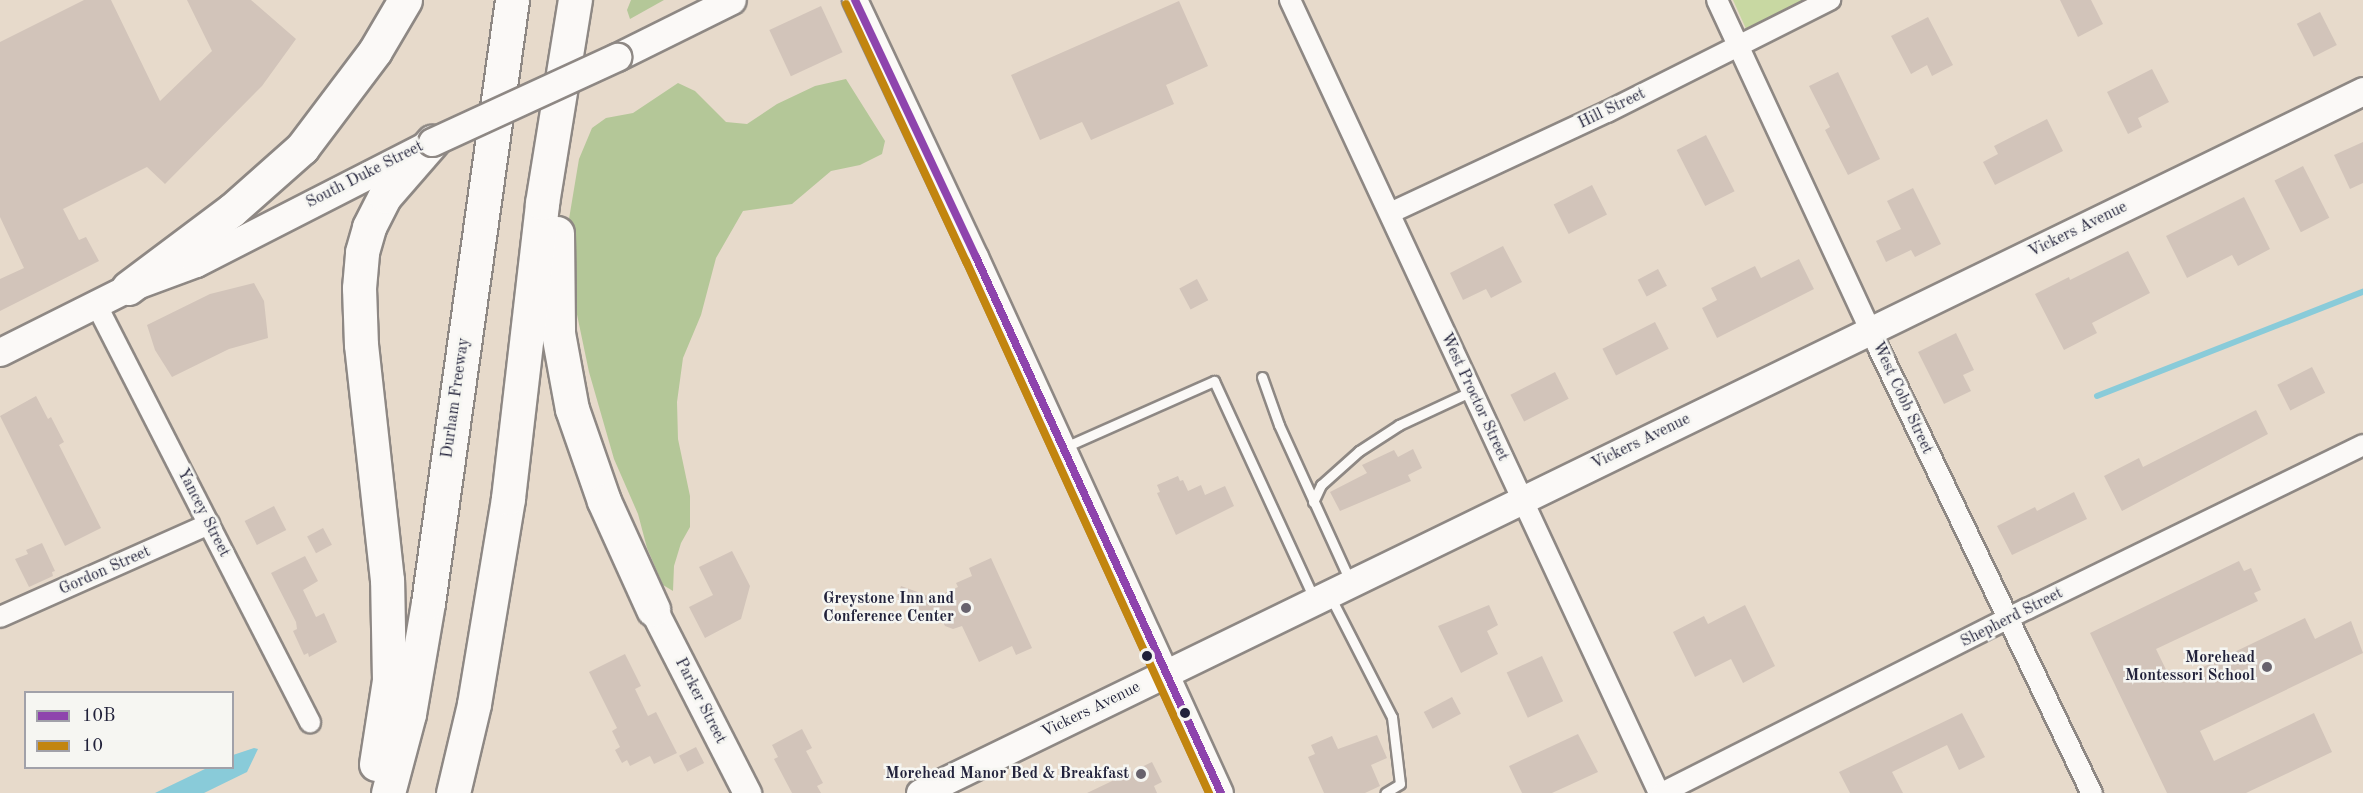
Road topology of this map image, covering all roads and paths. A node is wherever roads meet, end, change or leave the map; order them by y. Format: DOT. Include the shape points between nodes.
graph roads {
  1 [pos="405,0"];
  2 [pos="512,0"];
  3 [pos="732,0"];
  4 [pos="855,0"];
  5 [pos="1290,0"];
  6 [pos="1717,0"];
  7 [pos="1830,0"];
  8 [pos="575,2"];
  9 [pos="1738,46"];
  10 [pos="2363,91"];
  11 [pos="432,142"];
  12 [pos="1390,213"];
  13 [pos="128,288"];
  14 [pos="96,304"];
  15 [pos="1870,331"];
  16 [pos="0,352"];
  17 [pos="1262,377"];
  18 [pos="1472,391"];
  19 [pos="2363,445"];
  20 [pos="1062,448"];
  21 [pos="1521,500"];
  22 [pos="1313,502"];
  23 [pos="208,524"];
  24 [pos="1332,592"];
  25 [pos="653,609"];
  26 [pos="0,617"];
  27 [pos="2008,620"];
  28 [pos="1166,673"];
  29 [pos="310,722"];
  30 [pos="370,793"];
  31 [pos="388,793"];
  32 [pos="453,793"];
  33 [pos="747,793"];
  34 [pos="920,793"];
  35 [pos="1221,793"];
  36 [pos="1384,793"];
  37 [pos="1660,793"];
  38 [pos="2092,793"];
  1 -- 13 [label="highway" via="375,51 302,148 249,196"];
  2 -- 31 [label="highway, Durham Freeway" via="428,603 409,714"];
  3 -- 11 [label="main road, South Duke Street, bridge"];
  4 -- 20 [label="street"];
  5 -- 12 [label="street, West Proctor Street"];
  6 -- 9 [label="street, West Cobb Street"];
  7 -- 9 [label="street, Hill Street"];
  8 -- 25 [label="highway" via="555,251 558,333 572,409 587,455"];
  8 -- 32 [label="highway" via="542,203 508,498 480,672"];
  9 -- 12 [label="street, Hill Street"];
  9 -- 15 [label="street, West Cobb Street"];
  10 -- 15 [label="main road, Vickers Avenue"];
  11 -- 13 [label="main road, South Duke Street" via="196,263"];
  11 -- 30 [label="highway" via="385,196 369,227 362,252 361,345 387,580 389,680"];
  12 -- 18 [label="street, West Proctor Street"];
  13 -- 14 [label="main road, South Duke Street"];
  14 -- 16 [label="main road, South Duke Street"];
  14 -- 23 [label="street, Yancey Street"];
  15 -- 21 [label="main road, Vickers Avenue"];
  15 -- 27 [label="street, West Cobb Street"];
  17 -- 22 [label="lane"];
  18 -- 21 [label="street, West Proctor Street"];
  18 -- 22 [label="lane" via="1399,425 1359,451 1321,485"];
  19 -- 27 [label="street, Shepherd Street"];
  20 -- 24 [label="lane" via="1214,381"];
  20 -- 28 [label="street"];
  21 -- 24 [label="main road, Vickers Avenue"];
  21 -- 37 [label="street, West Proctor Street"];
  22 -- 24 [label="lane"];
  23 -- 26 [label="street, Gordon Street"];
  23 -- 29 [label="street, Yancey Street"];
  24 -- 28 [label="main road, Vickers Avenue"];
  24 -- 36 [label="lane" via="1392,717 1400,784"];
  25 -- 33 [label="main road, Parker Street"];
  27 -- 37 [label="street, Shepherd Street"];
  27 -- 38 [label="street, West Cobb Street"];
  28 -- 34 [label="main road, Vickers Avenue"];
  28 -- 35 [label="street"];
}
